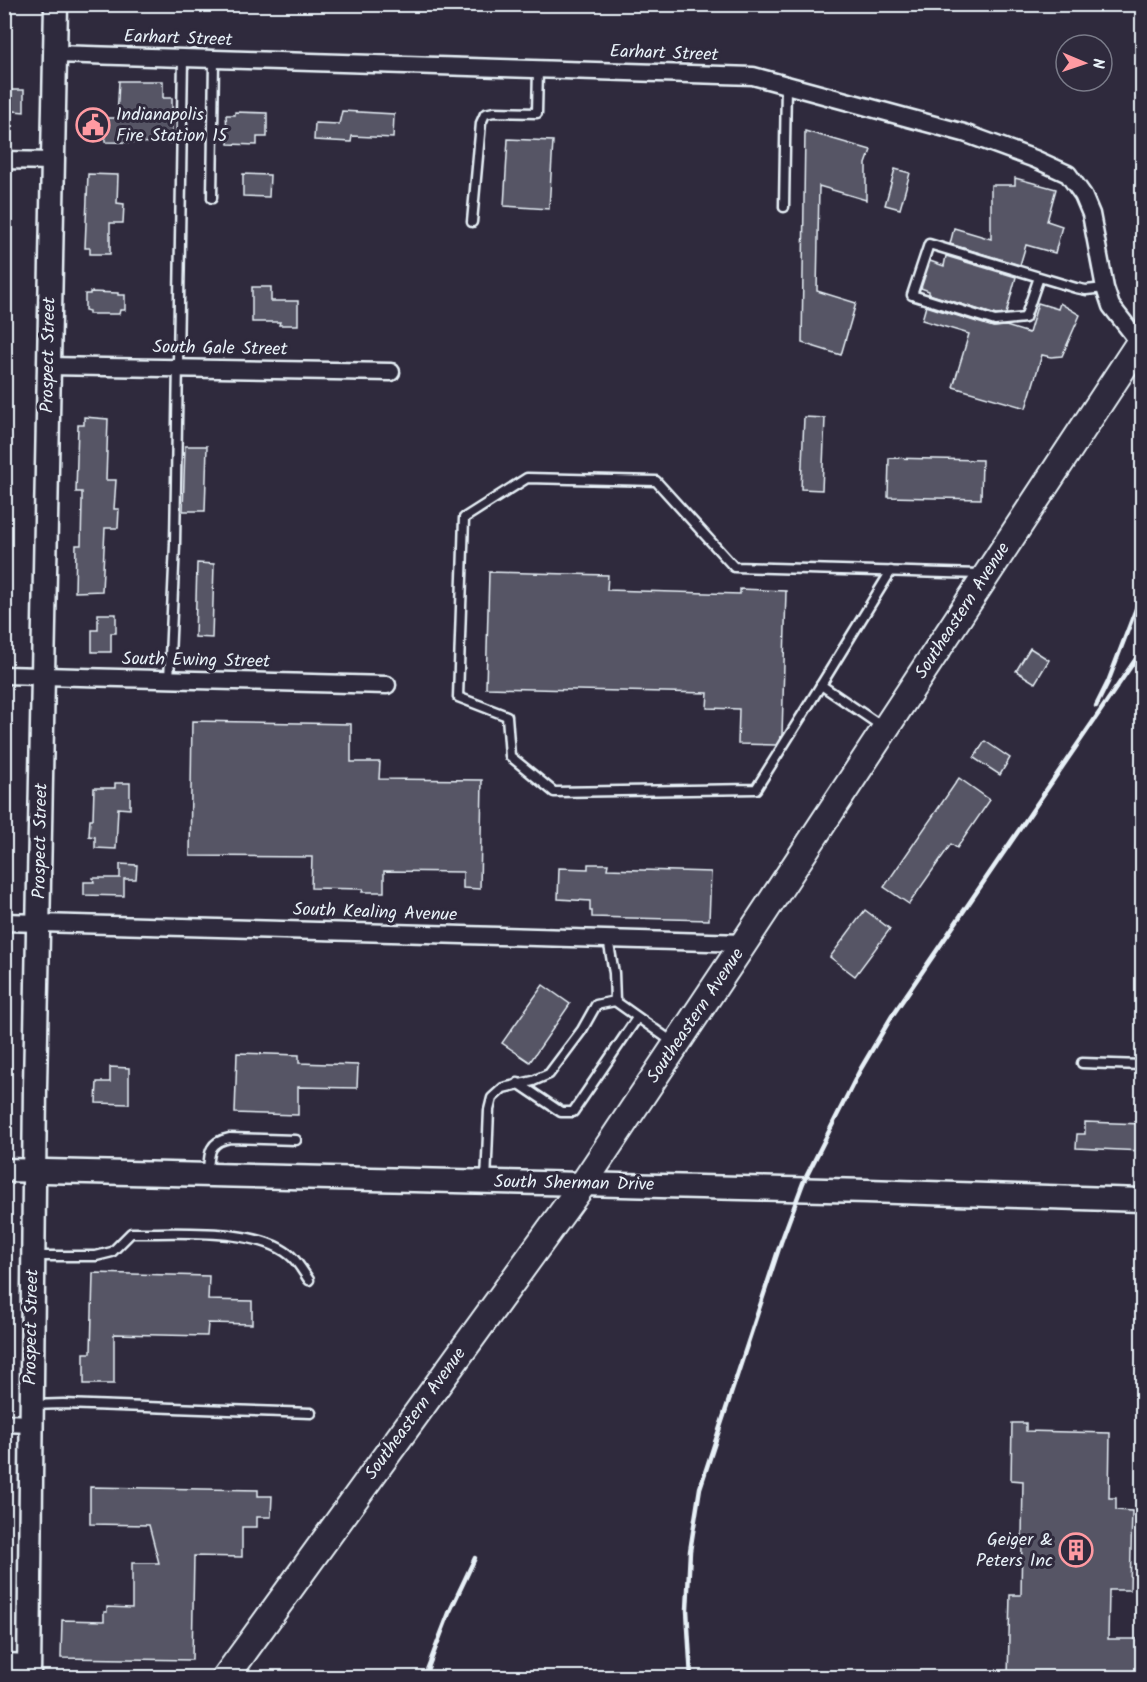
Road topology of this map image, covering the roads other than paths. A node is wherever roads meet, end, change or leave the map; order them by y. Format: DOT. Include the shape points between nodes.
graph roads {
  1 [pos="56,4"];
  2 [pos="55,54"];
  3 [pos="183,58"];
  4 [pos="214,59"];
  5 [pos="537,69"];
  6 [pos="786,84"];
  7 [pos="4,160"];
  8 [pos="53,161"];
  9 [pos="212,198"];
  10 [pos="784,207"];
  11 [pos="472,222"];
  12 [pos="1039,277"];
  13 [pos="1105,288"];
  14 [pos="1141,341"];
  15 [pos="48,366"];
  16 [pos="178,368"];
  17 [pos="391,372"];
  18 [pos="891,572"];
  19 [pos="987,574"];
  20 [pos="4,675"];
  21 [pos="44,677"];
  22 [pos="169,680"];
  23 [pos="387,685"];
  24 [pos="821,685"];
  25 [pos="885,729"];
  26 [pos="4,922"];
  27 [pos="39,923"];
  28 [pos="608,939"];
  29 [pos="744,943"];
  30 [pos="615,1001"];
  31 [pos="637,1018"];
  32 [pos="677,1045"];
  33 [pos="1082,1063"];
  34 [pos="1143,1065"];
  35 [pos="518,1083"];
  36 [pos="296,1140"];
  37 [pos="4,1170"];
  38 [pos="34,1171"];
  39 [pos="208,1175"];
  40 [pos="486,1182"];
  41 [pos="583,1184"];
  42 [pos="1143,1200"];
  43 [pos="33,1256"];
  44 [pos="309,1280"];
  45 [pos="311,1413"];
  46 [pos="31,1414"];
  47 [pos="4,1423"];
  48 [pos="4,1662"];
  49 [pos="29,1670"];
  50 [pos="225,1677"];
  1 -- 2 [label="main road, Prospect Street"];
  2 -- 3 [label="street, Earhart Street"];
  2 -- 8 [label="main road, Prospect Street"];
  3 -- 4 [label="street, Earhart Street"];
  3 -- 16 [label="lane"];
  4 -- 5 [label="street, Earhart Street"];
  4 -- 9 [label="lane"];
  5 -- 6 [label="street, Earhart Street" via="753,76"];
  5 -- 11 [label="lane" via="537,113 494,112 485,114 481,123"];
  6 -- 10 [label="lane"];
  6 -- 13 [label="street, Earhart Street" via="964,133 1068,174 1083,195 1090,214"];
  7 -- 8 [label="street"];
  8 -- 15 [label="main road, Prospect Street"];
  12 -- 12 [label="lane" via="929,244 912,295 995,321 1012,320 1025,318"];
  12 -- 13 [label="lane" via="1086,290"];
  13 -- 14 [label="street, Earhart Street" via="1111,306"];
  14 -- 19 [label="main road, Southeastern Avenue"];
  15 -- 16 [label="street, South Gale Street"];
  15 -- 21 [label="main road, Prospect Street"];
  16 -- 17 [label="street, South Gale Street"];
  16 -- 22 [label="lane"];
  18 -- 19 [label="lane"];
  18 -- 24 [label="lane"];
  18 -- 24 [label="lane" via="734,567 656,481 527,478 464,518 458,697 507,716 510,756 554,792 756,789"];
  19 -- 25 [label="main road, Southeastern Avenue"];
  20 -- 21 [label="street, South Ewing Street"];
  21 -- 22 [label="street, South Ewing Street"];
  21 -- 27 [label="main road, Prospect Street"];
  22 -- 23 [label="street, South Ewing Street"];
  24 -- 25 [label="lane"];
  25 -- 29 [label="main road, Southeastern Avenue"];
  26 -- 27 [label="street, South Kealing Avenue"];
  27 -- 28 [label="street, South Kealing Avenue"];
  27 -- 38 [label="main road, Prospect Street"];
  28 -- 29 [label="street, South Kealing Avenue"];
  28 -- 30 [label="lane"];
  29 -- 32 [label="main road, Southeastern Avenue"];
  30 -- 31 [label="lane"];
  30 -- 35 [label="lane" via="596,1005 549,1074"];
  31 -- 32 [label="lane"];
  31 -- 35 [label="lane" via="573,1112 561,1112"];
  32 -- 41 [label="main road, Southeastern Avenue"];
  33 -- 34 [label="lane"];
  35 -- 40 [label="lane" via="503,1088 492,1098"];
  36 -- 39 [label="lane" via="220,1140 212,1146"];
  37 -- 38 [label="main road, South Sherman Drive"];
  38 -- 39 [label="main road, South Sherman Drive"];
  38 -- 43 [label="main road, Prospect Street"];
  39 -- 40 [label="main road, South Sherman Drive"];
  40 -- 41 [label="main road, South Sherman Drive"];
  41 -- 42 [label="main road, South Sherman Drive"];
  41 -- 50 [label="main road, Southeastern Avenue"];
  43 -- 44 [label="lane" via="96,1256 112,1252 131,1233 232,1235 267,1243 292,1257"];
  43 -- 46 [label="main road, Prospect Street"];
  45 -- 46 [label="lane" via="63,1404"];
  46 -- 47 [label="street"];
  46 -- 49 [label="main road, Prospect Street"];
  48 -- 49 [label="street"];
}
